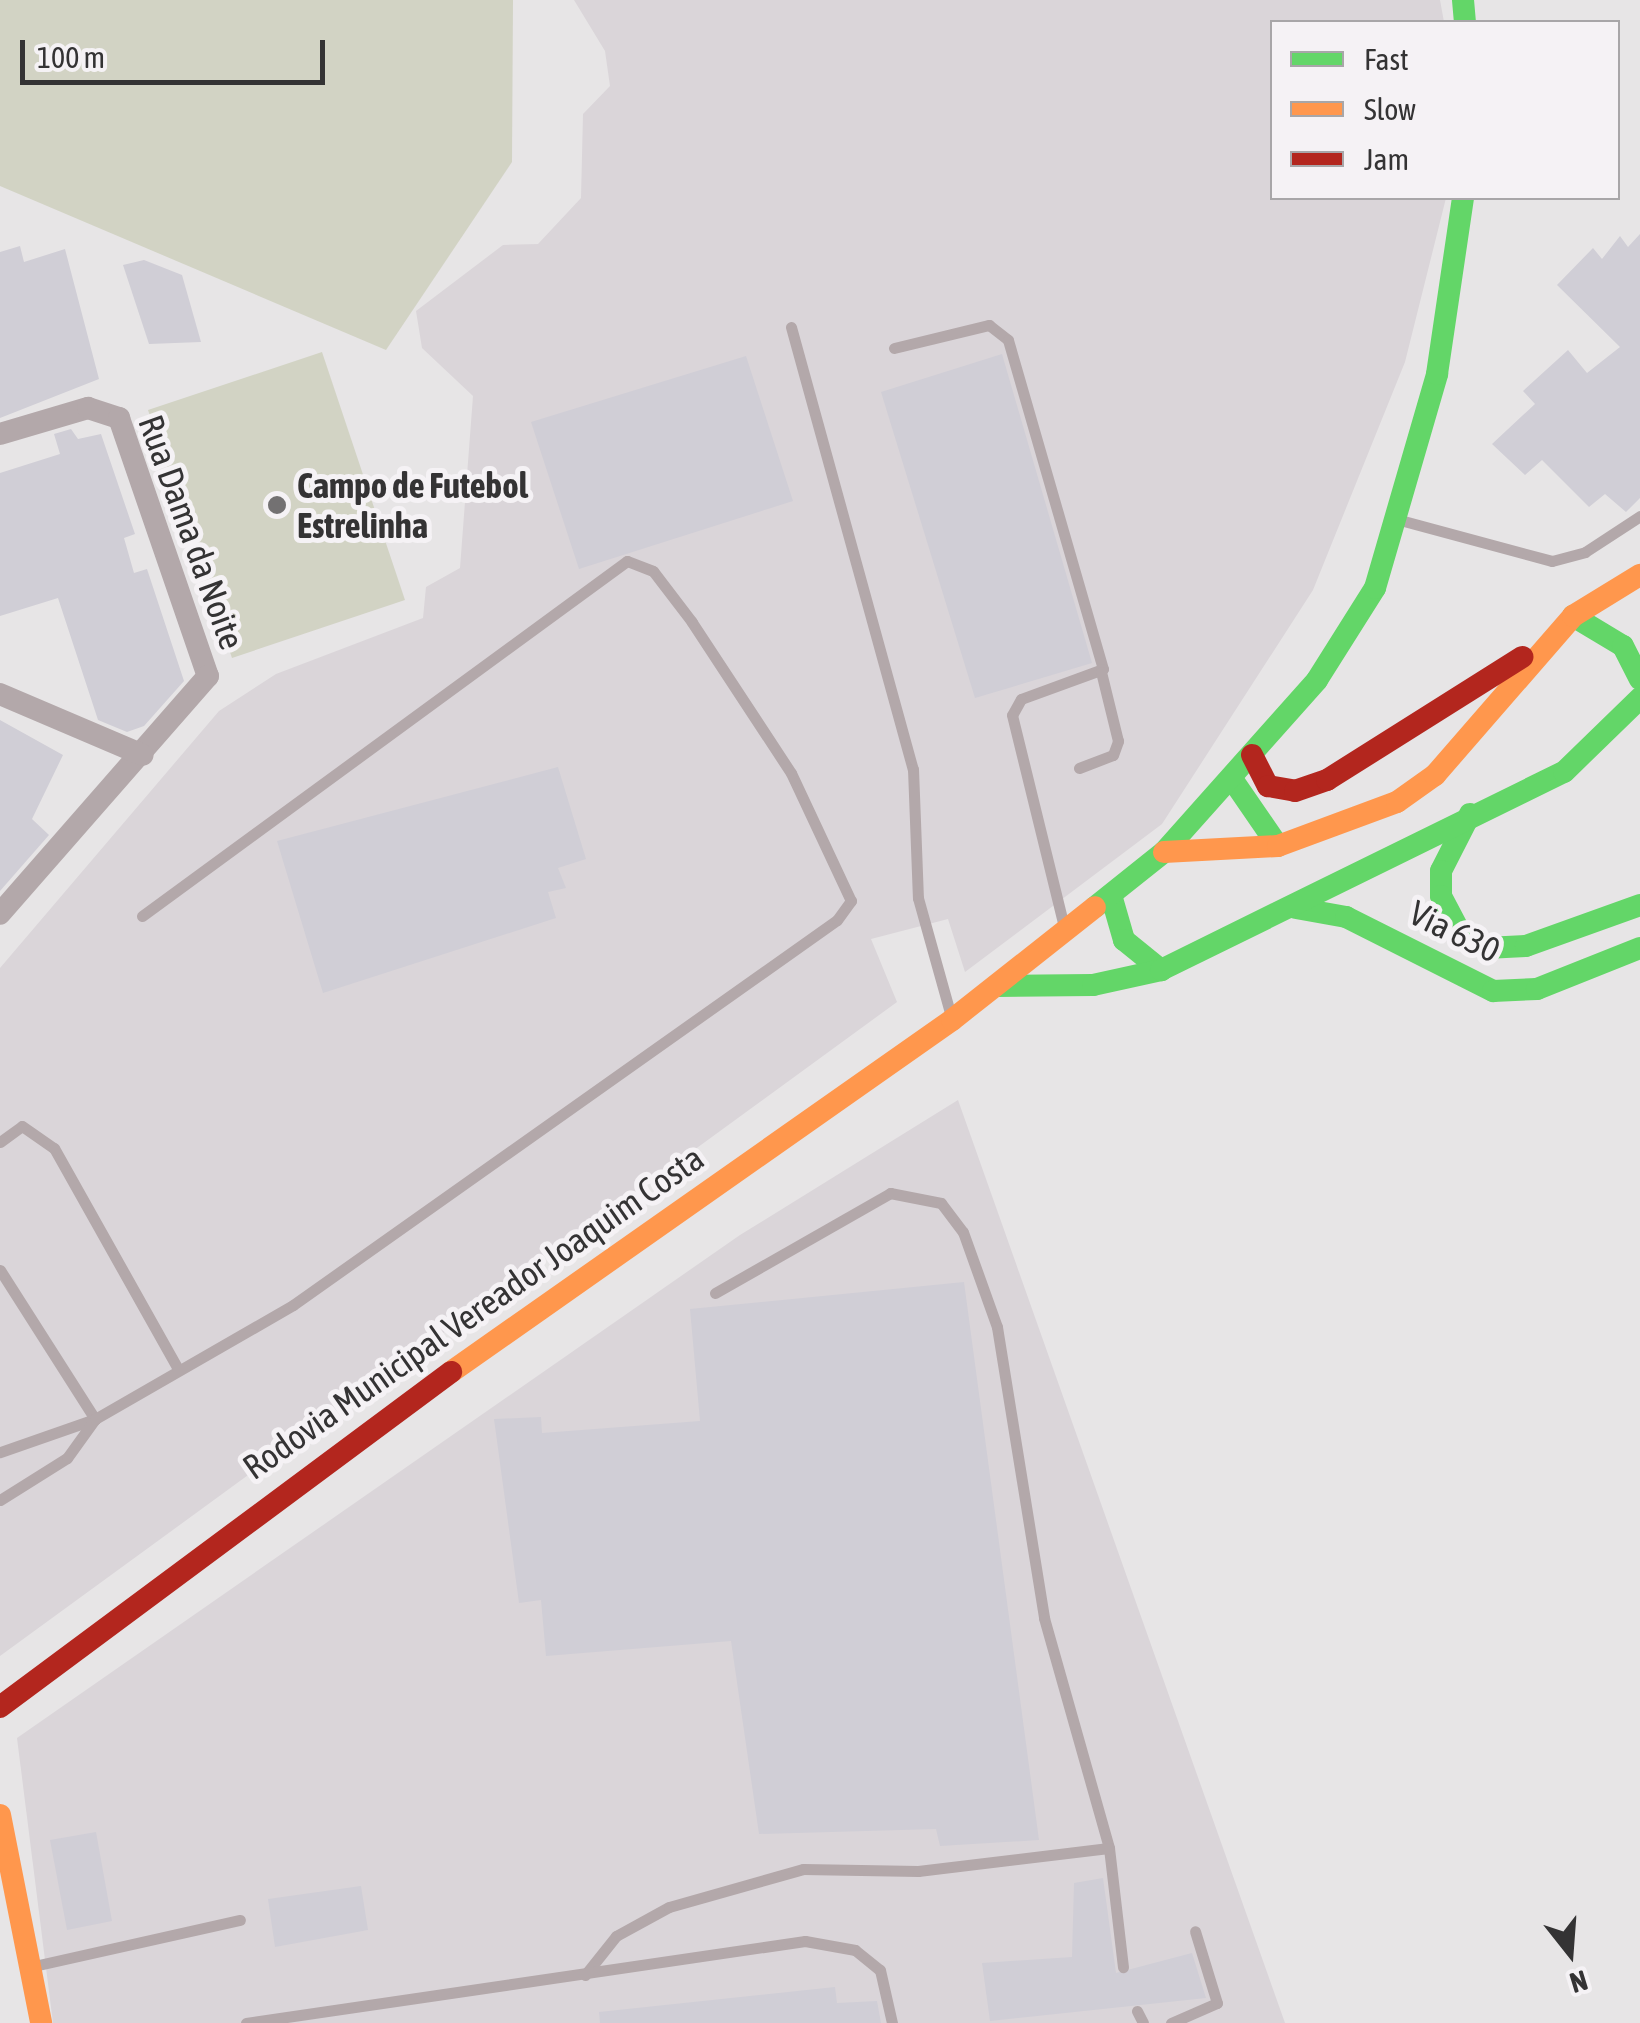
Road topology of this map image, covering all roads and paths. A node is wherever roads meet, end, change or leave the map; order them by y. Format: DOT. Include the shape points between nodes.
graph roads {
  1 [pos="1463,200"];
  2 [pos="791,327"];
  3 [pos="894,348"];
  4 [pos="0,434"];
  5 [pos="1640,516"];
  6 [pos="1400,520"];
  7 [pos="1640,575"];
  8 [pos="1573,616"];
  9 [pos="1555,636"];
  10 [pos="1101,672"];
  11 [pos="1640,679"];
  12 [pos="0,694"];
  13 [pos="1640,698"];
  14 [pos="142,755"];
  15 [pos="1252,755"];
  16 [pos="1079,768"];
  17 [pos="1232,779"];
  18 [pos="1470,814"];
  19 [pos="1278,846"];
  20 [pos="1164,852"];
  21 [pos="1111,894"];
  22 [pos="1640,905"];
  23 [pos="1296,908"];
  24 [pos="0,914"];
  25 [pos="142,916"];
  26 [pos="1064,928"];
  27 [pos="1640,948"];
  28 [pos="1161,970"];
  29 [pos="996,986"];
  30 [pos="952,1020"];
  31 [pos="0,1142"];
  32 [pos="0,1270"];
  33 [pos="714,1293"];
  34 [pos="178,1368"];
  35 [pos="96,1419"];
  36 [pos="0,1452"];
  37 [pos="0,1500"];
  38 [pos="0,1708"];
  39 [pos="0,1815"];
  40 [pos="1109,1848"];
  41 [pos="240,1920"];
  42 [pos="1195,1932"];
  43 [pos="1123,1967"];
  44 [pos="29,1968"];
  45 [pos="584,1976"];
  46 [pos="41,2023"];
  47 [pos="246,2023"];
  48 [pos="892,2023"];
  49 [pos="1171,2023"];
  1 -- 6 [label="main road" via="1437,374"];
  2 -- 30 [label="lane" via="913,770 918,898"];
  3 -- 10 [label="lane" via="989,326 1008,340"];
  4 -- 14 [label="street, Rua Dama da Noite" via="88,408 124,426 208,676"];
  5 -- 6 [label="lane" via="1585,552 1552,561"];
  6 -- 15 [label="main road" via="1374,588 1336,649"];
  7 -- 8 [label="main road"];
  8 -- 9 [label="main road"];
  8 -- 11 [label="main road" via="1623,646"];
  9 -- 15 [label="main road" via="1328,780 1295,791 1268,786"];
  9 -- 19 [label="main road" via="1416,791"];
  10 -- 16 [label="lane" via="1117,748"];
  10 -- 26 [label="lane" via="1022,699 1012,715"];
  12 -- 14 [label="street"];
  13 -- 18 [label="main road" via="1564,772"];
  14 -- 24 [label="street"];
  15 -- 17 [label="main road"];
  17 -- 19 [label="main road"];
  17 -- 20 [label="main road"];
  18 -- 22 [label="main road, Via 630" via="1441,871 1441,896 1462,936 1486,948 1526,946"];
  18 -- 23 [label="main road"];
  19 -- 20 [label="main road"];
  20 -- 21 [label="main road, Rodovia Municipal Vereador Joaquim Costa"];
  21 -- 26 [label="main road, Rodovia Municipal Vereador Joaquim Costa"];
  21 -- 28 [label="main road" via="1124,940"];
  23 -- 27 [label="main road, Via 630" via="1346,916 1492,991 1537,989"];
  23 -- 28 [label="main road"];
  25 -- 34 [label="lane" via="628,561 653,571 692,622 791,773 851,901 837,920 353,1264"];
  26 -- 29 [label="main road, Rodovia Municipal Vereador Joaquim Costa"];
  28 -- 29 [label="main road" via="1094,985"];
  29 -- 30 [label="main road, Rodovia Municipal Vereador Joaquim Costa"];
  30 -- 38 [label="main road, Rodovia Municipal Vereador Joaquim Costa" via="243,1518"];
  31 -- 34 [label="lane" via="22,1126 54,1148"];
  32 -- 35 [label="lane"];
  33 -- 40 [label="lane" via="890,1192 940,1203 963,1232 997,1327 1044,1618"];
  34 -- 35 [label="lane"];
  35 -- 36 [label="lane"];
  35 -- 37 [label="lane" via="67,1458"];
  39 -- 44 [label="main road"];
  40 -- 43 [label="lane"];
  40 -- 45 [label="lane" via="918,1871 803,1869 668,1908 616,1936"];
  41 -- 44 [label="lane"];
  42 -- 49 [label="lane" via="1216,2003"];
  44 -- 46 [label="main road"];
  45 -- 47 [label="lane"];
  45 -- 48 [label="lane" via="806,1942 855,1950 880,1970"];
}
